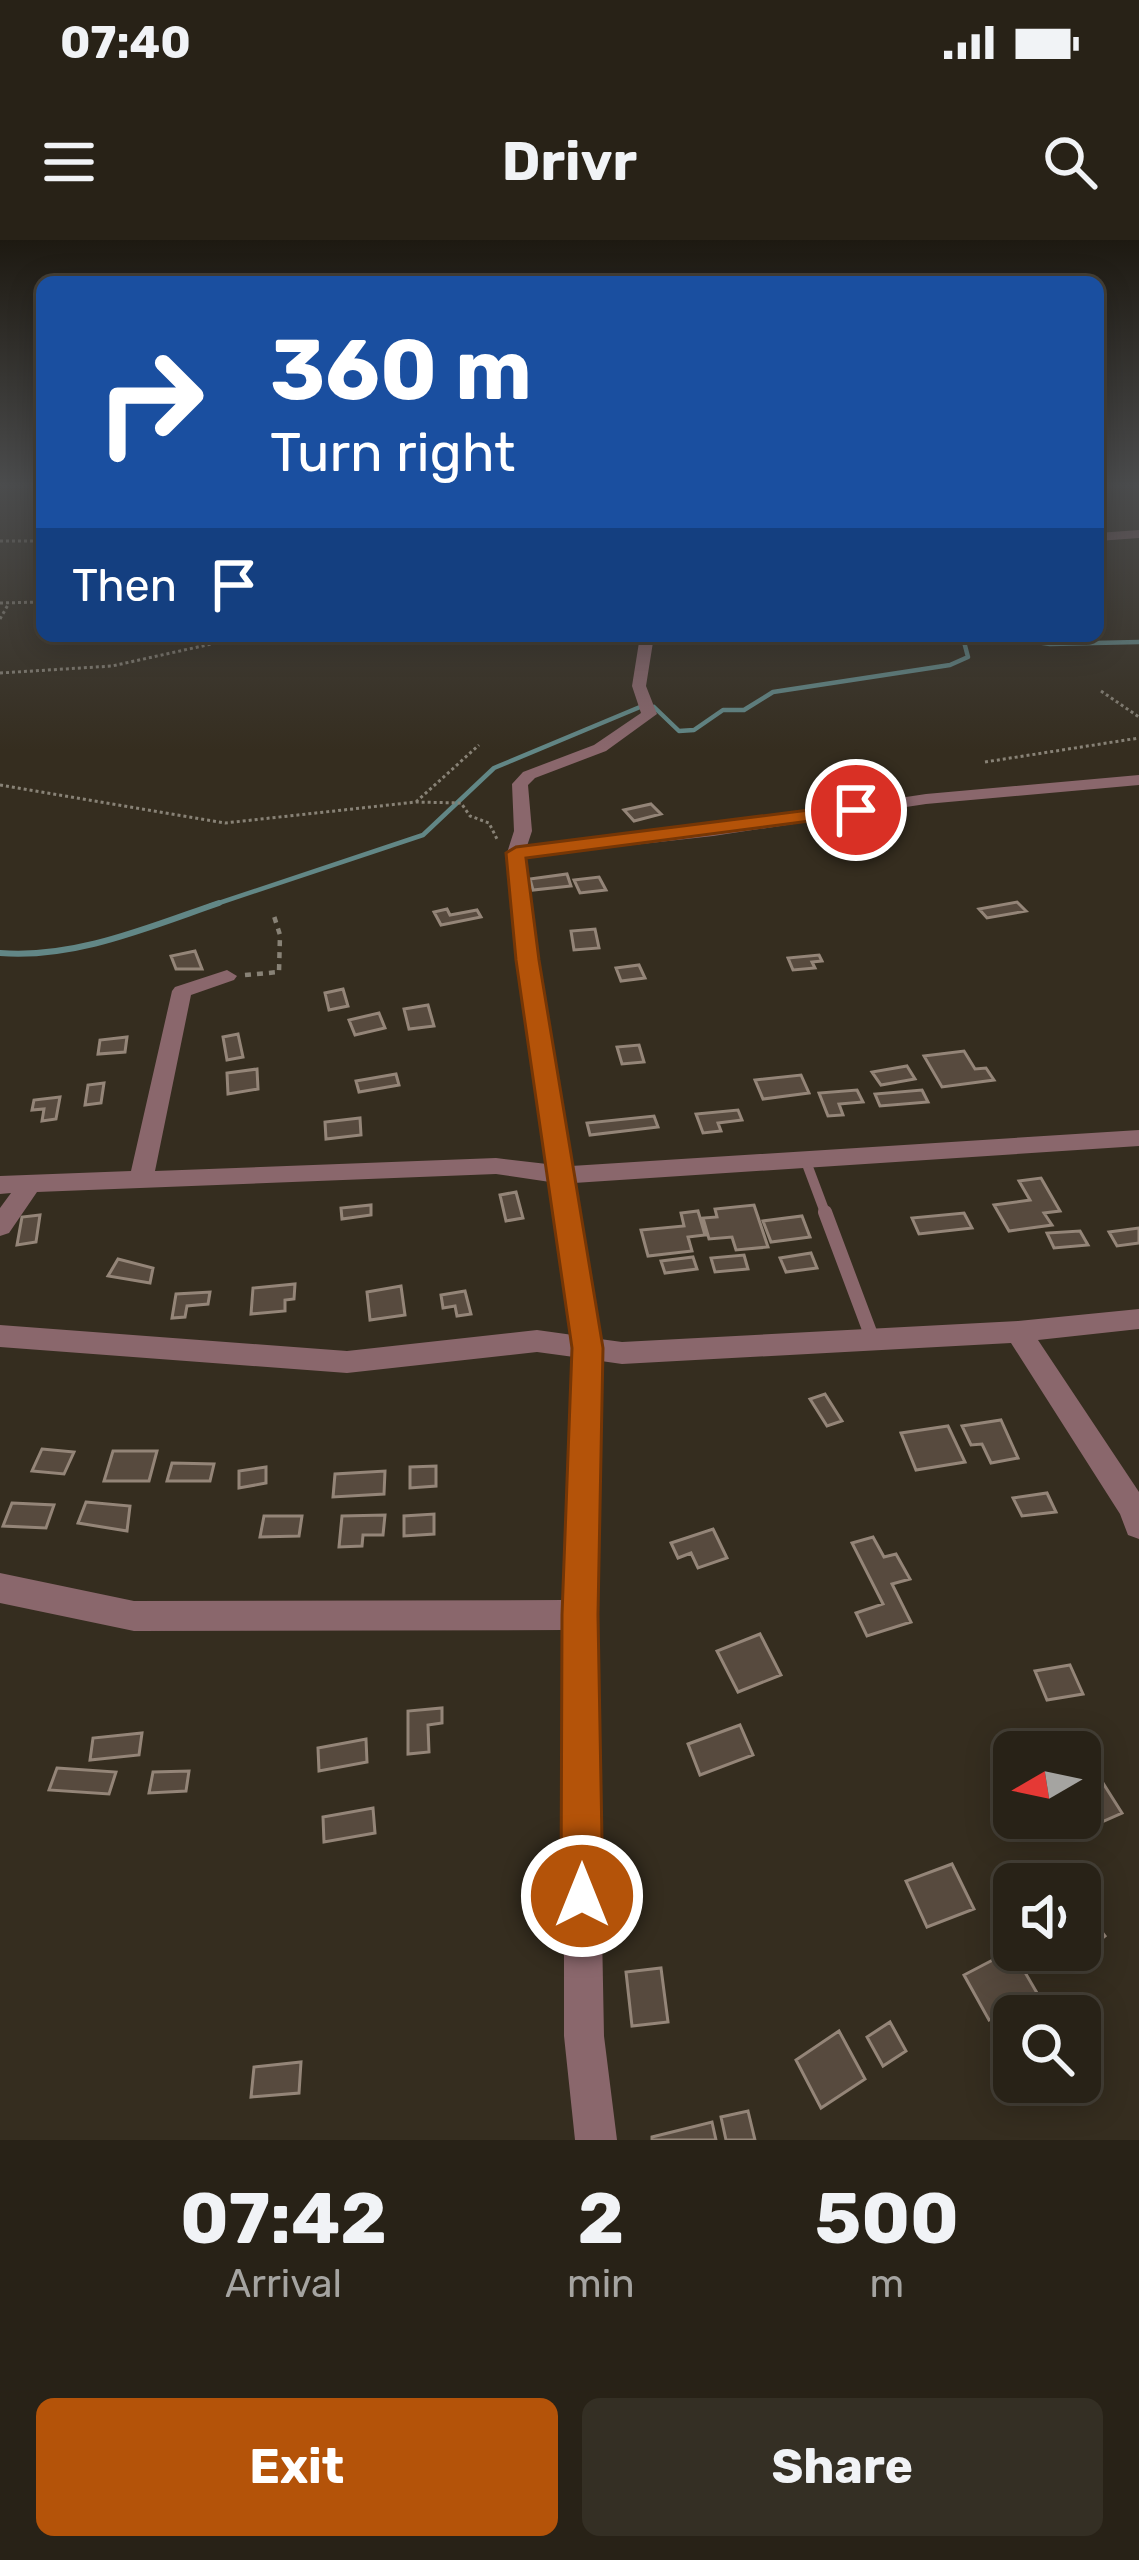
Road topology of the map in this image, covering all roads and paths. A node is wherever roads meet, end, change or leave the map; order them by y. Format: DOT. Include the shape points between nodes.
graph roads {
  1 [pos="36,602"];
  2 [pos="0,603"];
  3 [pos="9,603"];
  4 [pos="0,619"];
  5 [pos="221,642"];
  6 [pos="646,642"];
  7 [pos="0,673"];
  8 [pos="1101,691"];
  9 [pos="1139,717"];
  10 [pos="1139,738"];
  11 [pos="479,746"];
  12 [pos="986,762"];
  13 [pos="1139,780"];
  14 [pos="0,785"];
  15 [pos="416,802"];
  16 [pos="516,853"];
  17 [pos="274,916"];
  18 [pos="227,976"];
  19 [pos="1139,1138"];
  20 [pos="806,1159"];
  21 [pos="563,1175"];
  22 [pos="142,1177"];
  23 [pos="0,1185"];
  24 [pos="28,1186"];
  25 [pos="0,1226"];
  26 [pos="1139,1319"];
  27 [pos="1018,1332"];
  28 [pos="0,1336"];
  29 [pos="873,1340"];
  30 [pos="587,1348"];
  31 [pos="1139,1525"];
  32 [pos="0,1588"];
  33 [pos="580,1615"];
  34 [pos="596,2140"];
  1 -- 3 [label="path"];
  2 -- 3 [label="path"];
  3 -- 4 [label="path"];
  5 -- 7 [label="path" via="112,666"];
  6 -- 16 [label="street" via="640,686 649,714 600,748 520,784"];
  8 -- 9 [label="path"];
  10 -- 12 [label="path"];
  11 -- 15 [label="path"];
  13 -- 16 [label="street"];
  14 -- 15 [label="path" via="225,823"];
  15 -- 16 [label="path" via="461,803"];
  16 -- 21 [label="street"];
  17 -- 18 [label="path" via="279,972"];
  18 -- 22 [label="street" via="182,991"];
  19 -- 20 [label="street"];
  20 -- 21 [label="street"];
  20 -- 29 [label="lane"];
  21 -- 22 [label="street" via="496,1166"];
  21 -- 30 [label="street"];
  22 -- 24 [label="street"];
  23 -- 24 [label="street"];
  24 -- 25 [label="street"];
  26 -- 27 [label="street"];
  27 -- 29 [label="street"];
  27 -- 31 [label="street"];
  28 -- 30 [label="street" via="346,1362 537,1341"];
  29 -- 30 [label="street"];
  30 -- 33 [label="street"];
  32 -- 33 [label="street" via="134,1616"];
  33 -- 34 [label="street" via="584,2036"];
}
